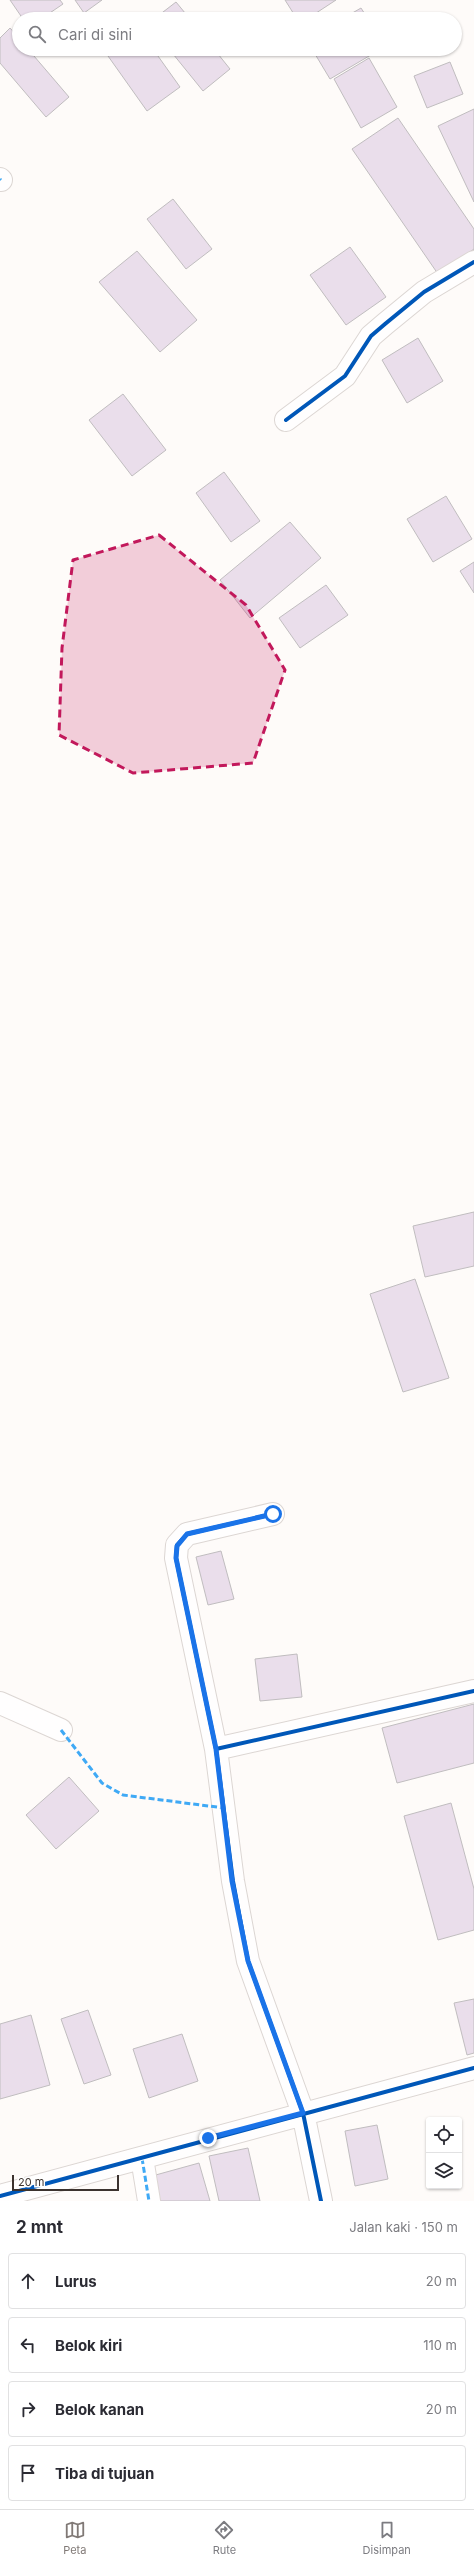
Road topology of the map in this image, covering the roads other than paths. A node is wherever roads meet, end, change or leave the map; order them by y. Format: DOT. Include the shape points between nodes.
graph roads {
  1 [pos="474,262"];
  2 [pos="286,420"];
  3 [pos="273,1514"];
  4 [pos="474,1691"];
  5 [pos="0,1703"];
  6 [pos="61,1730"];
  7 [pos="216,1749"];
  8 [pos="474,2068"];
  9 [pos="303,2113"];
  10 [pos="142,2158"];
  11 [pos="0,2196"];
  12 [pos="149,2201"];
  13 [pos="321,2201"];
  1 -- 2 [label="street" via="424,292 385,324 371,336 345,376"];
  3 -- 7 [label="street" via="187,1534 177,1546 176,1558"];
  4 -- 7 [label="street"];
  5 -- 6 [label="street"];
  7 -- 9 [label="street" via="232,1881 248,1961"];
  8 -- 9 [label="street"];
  9 -- 10 [label="street"];
  9 -- 13 [label="street"];
  10 -- 11 [label="street"];
  10 -- 12 [label="street"];
}
